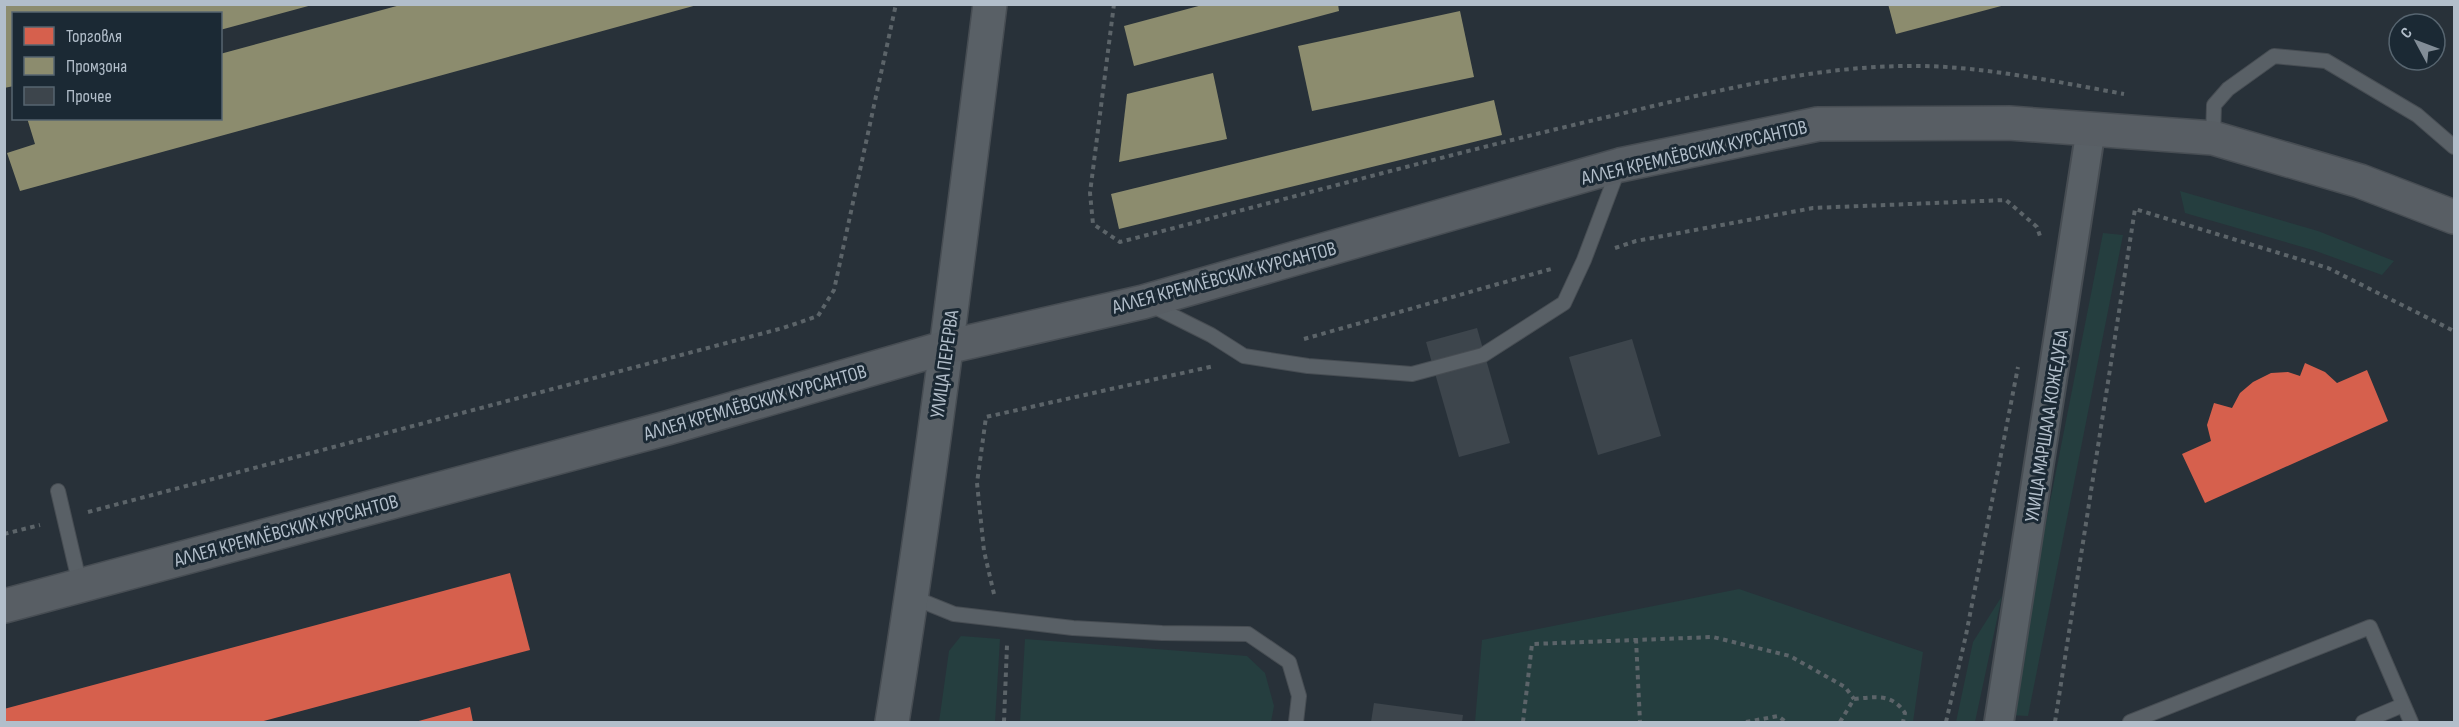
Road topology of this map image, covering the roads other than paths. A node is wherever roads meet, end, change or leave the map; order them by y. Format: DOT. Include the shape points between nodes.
graph roads {
  1 [pos="990,4"];
  2 [pos="2091,128"];
  3 [pos="2212,138"];
  4 [pos="2454,147"];
  5 [pos="1620,165"];
  6 [pos="2454,217"];
  7 [pos="1143,302"];
  8 [pos="947,347"];
  9 [pos="58,491"];
  10 [pos="80,585"];
  11 [pos="912,597"];
  12 [pos="4,606"];
  13 [pos="2403,705"];
  14 [pos="892,723"];
  15 [pos="1296,723"];
  16 [pos="1999,723"];
  17 [pos="2130,723"];
  18 [pos="2362,723"];
  19 [pos="2411,723"];
  1 -- 8 [label="street, УЛИЦА ПЕРЕРВА"];
  2 -- 3 [label="main road, АЛЛЕЯ КРЕМЛЁВСКИХ КУРСАНТОВ"];
  2 -- 5 [label="main road, АЛЛЕЯ КРЕМЛЁВСКИХ КУРСАНТОВ" via="2009,123 1818,124"];
  2 -- 16 [label="street, УЛИЦА МАРШАЛА КОЖЕДУБА"];
  3 -- 4 [label="lane" via="2214,105 2228,89 2274,56 2326,62 2417,116"];
  3 -- 6 [label="main road, АЛЛЕЯ КРЕМЛЁВСКИХ КУРСАНТОВ" via="2360,181"];
  5 -- 7 [label="main road, АЛЛЕЯ КРЕМЛЁВСКИХ КУРСАНТОВ"];
  5 -- 7 [label="lane" via="1564,303 1483,355 1412,375 1297,365 1244,356"];
  7 -- 8 [label="main road, АЛЛЕЯ КРЕМЛЁВСКИХ КУРСАНТОВ"];
  8 -- 10 [label="main road, АЛЛЕЯ КРЕМЛЁВСКИХ КУРСАНТОВ" via="667,428"];
  8 -- 11 [label="street, УЛИЦА ПЕРЕРВА"];
  9 -- 10 [label="lane"];
  10 -- 12 [label="main road, АЛЛЕЯ КРЕМЛЁВСКИХ КУРСАНТОВ"];
  11 -- 14 [label="street, УЛИЦА ПЕРЕРВА"];
  11 -- 15 [label="lane" via="954,614 1073,628 1248,634 1289,662 1299,696"];
  13 -- 17 [label="lane" via="2370,627"];
  13 -- 18 [label="lane"];
  13 -- 19 [label="lane"];
}
